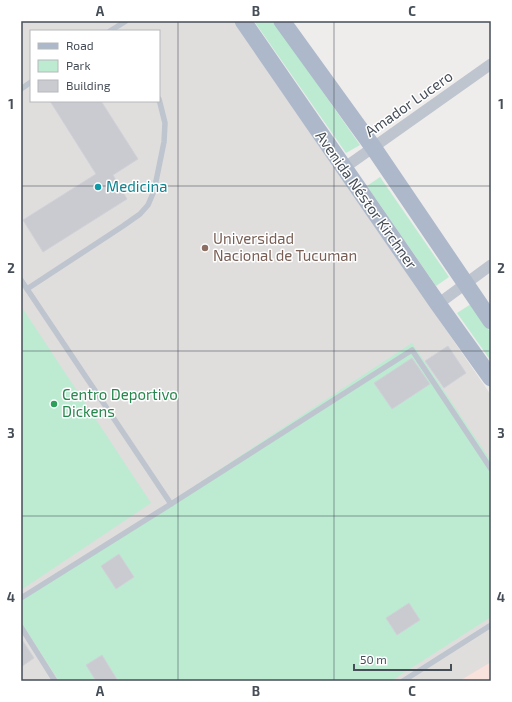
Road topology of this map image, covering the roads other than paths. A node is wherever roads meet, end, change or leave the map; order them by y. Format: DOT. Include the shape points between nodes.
graph roads {
  1 [pos="126,21"];
  2 [pos="243,21"];
  3 [pos="282,21"];
  4 [pos="118,29"];
  5 [pos="491,64"];
  6 [pos="30,83"];
  7 [pos="21,89"];
  8 [pos="160,102"];
  9 [pos="373,148"];
  10 [pos="344,168"];
  11 [pos="491,265"];
  12 [pos="21,280"];
  13 [pos="465,284"];
  14 [pos="28,289"];
  15 [pos="438,304"];
  16 [pos="491,321"];
  17 [pos="491,378"];
  18 [pos="491,469"];
  19 [pos="171,504"];
  20 [pos="21,598"];
  21 [pos="491,625"];
  22 [pos="21,628"];
  23 [pos="55,681"];
  24 [pos="403,681"];
  1 -- 4 [label="lane"];
  2 -- 10 [label="main road, Avenida Néstor Kirchner"];
  3 -- 9 [label="main road"];
  5 -- 9 [label="street, Amador Lucero"];
  6 -- 7 [label="lane"];
  8 -- 14 [label="lane" via="165,123 164,142 154,191 148,205 123,226"];
  9 -- 10 [label="street, Amador Lucero"];
  9 -- 13 [label="main road"];
  10 -- 15 [label="main road, Avenida Néstor Kirchner"];
  11 -- 13 [label="street"];
  12 -- 14 [label="lane"];
  13 -- 15 [label="street"];
  13 -- 16 [label="main road"];
  14 -- 19 [label="lane"];
  15 -- 17 [label="main road, Avenida Néstor Kirchner"];
  18 -- 19 [label="lane" via="412,350"];
  19 -- 20 [label="lane"];
  21 -- 24 [label="lane"];
  22 -- 23 [label="lane"];
}
